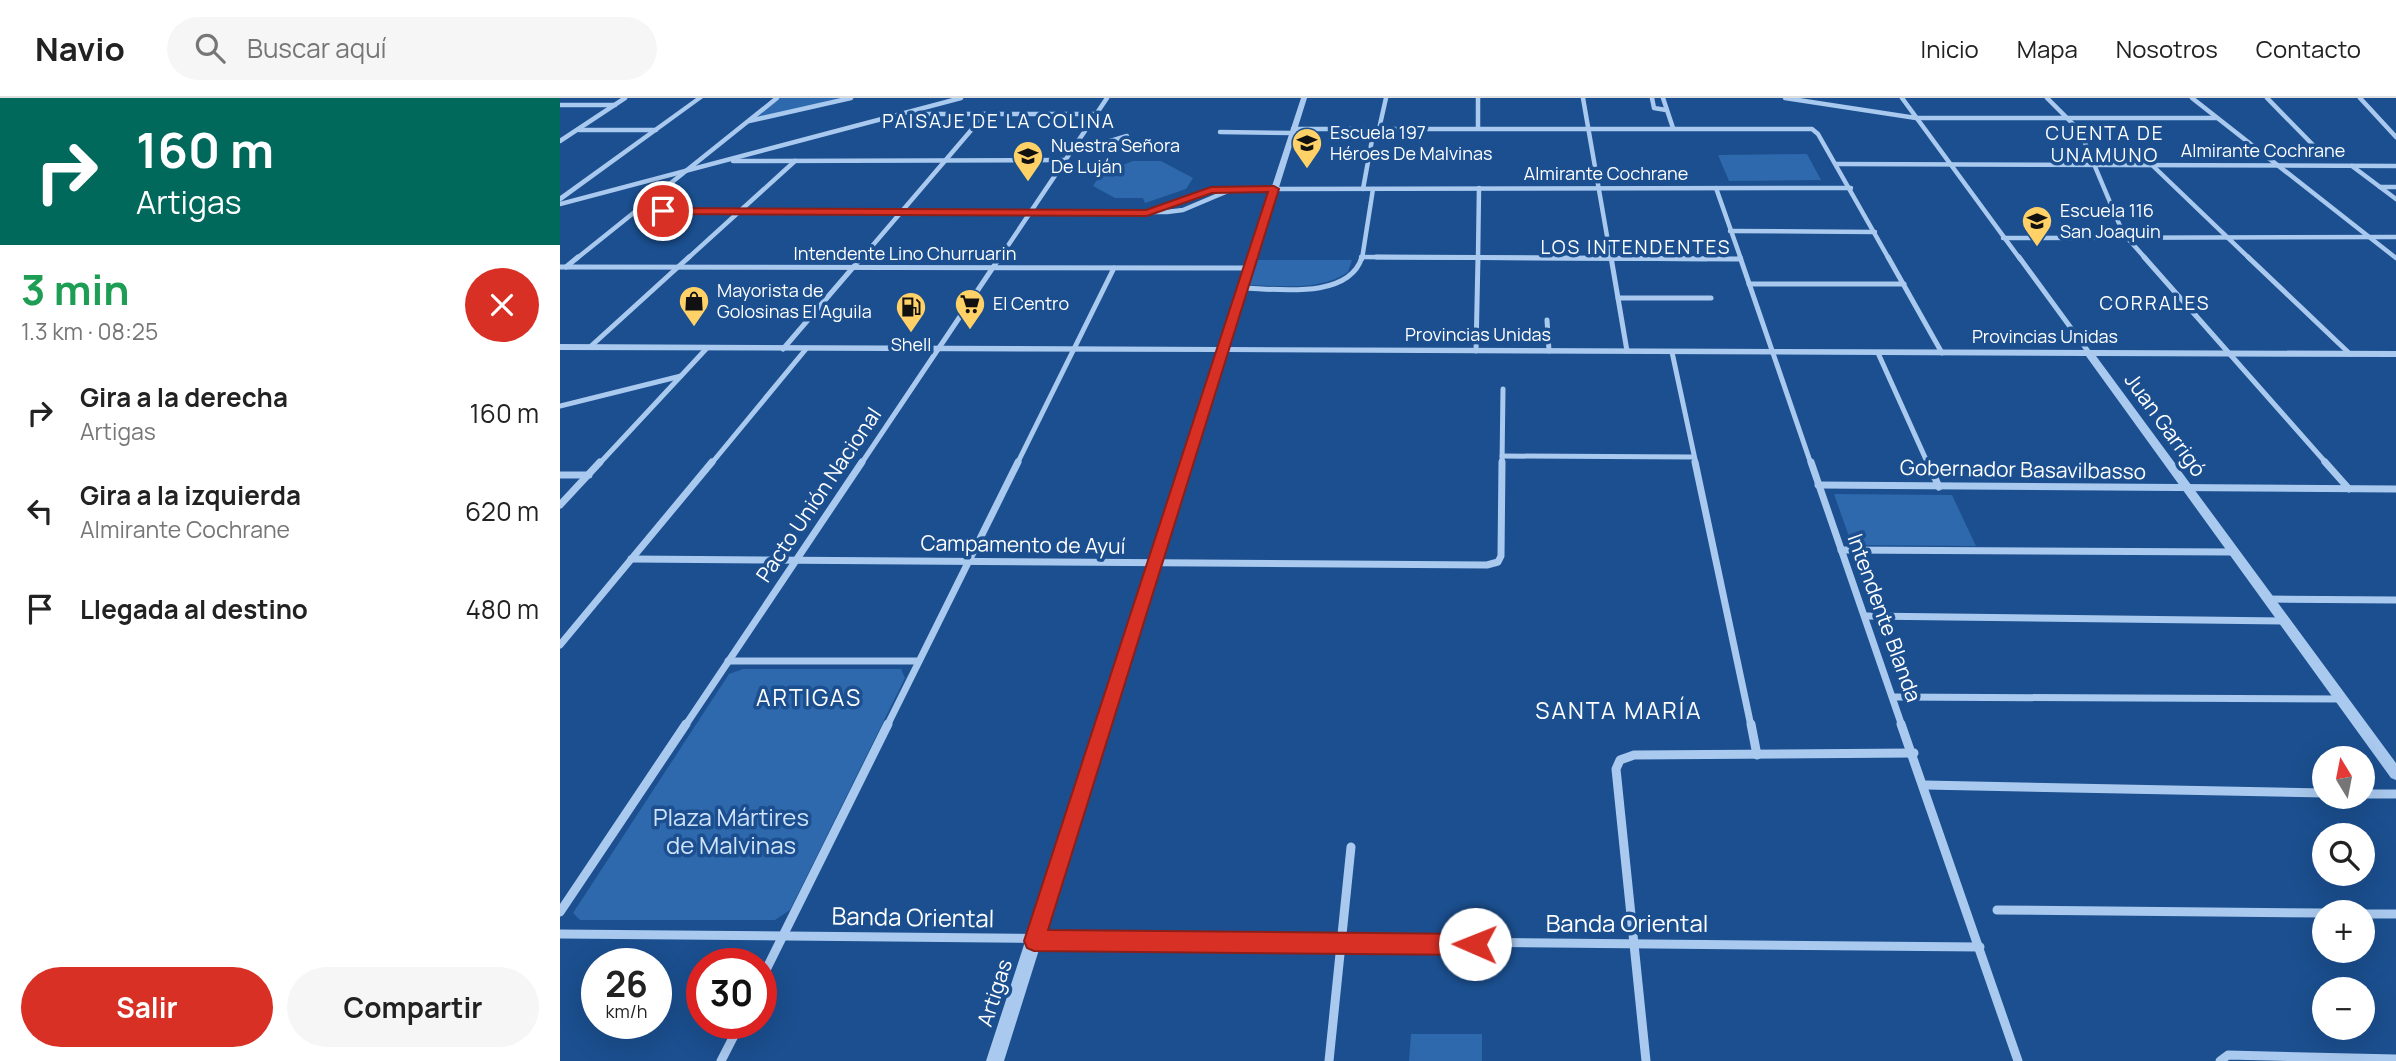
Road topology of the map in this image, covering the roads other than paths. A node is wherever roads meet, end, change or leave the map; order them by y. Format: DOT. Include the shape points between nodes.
graph roads {
  1 [pos="625,98"];
  2 [pos="700,98"];
  3 [pos="777,98"];
  4 [pos="851,98"];
  5 [pos="961,98"];
  6 [pos="1107,98"];
  7 [pos="1304,98"];
  8 [pos="1386,98"];
  9 [pos="1478,98"];
  10 [pos="1583,98"];
  11 [pos="1653,98"];
  12 [pos="1662,98"];
  13 [pos="1785,98"];
  14 [pos="1902,98"];
  15 [pos="2048,98"];
  16 [pos="2192,98"];
  17 [pos="2267,98"];
  18 [pos="2360,98"];
  19 [pos="560,105"];
  20 [pos="615,105"];
  21 [pos="1667,110"];
  22 [pos="903,113"];
  23 [pos="985,114"];
  24 [pos="1097,114"];
  25 [pos="1916,118"];
  26 [pos="2067,118"];
  27 [pos="2217,118"];
  28 [pos="748,121"];
  29 [pos="1478,128"];
  30 [pos="1587,128"];
  31 [pos="1673,128"];
  32 [pos="1377,129"];
  33 [pos="578,130"];
  34 [pos="656,130"];
  35 [pos="1292,131"];
  36 [pos="1220,132"];
  37 [pos="1128,136"];
  38 [pos="2396,138"];
  39 [pos="561,141"];
  40 [pos="2315,147"];
  41 [pos="1070,153"];
  42 [pos="725,160"];
  43 [pos="1065,160"];
  44 [pos="795,161"];
  45 [pos="946,161"];
  46 [pos="1836,164"];
  47 [pos="1950,164"];
  48 [pos="2093,164"];
  49 [pos="2152,165"];
  50 [pos="2277,165"];
  51 [pos="2352,166"];
  52 [pos="2396,166"];
  53 [pos="688,170"];
  54 [pos="2380,187"];
  55 [pos="2396,187"];
  56 [pos="1479,188"];
  57 [pos="1599,188"];
  58 [pos="1716,188"];
  59 [pos="1850,188"];
  60 [pos="1274,189"];
  61 [pos="1363,189"];
  62 [pos="1373,189"];
  63 [pos="2396,199"];
  64 [pos="560,202"];
  65 [pos="638,211"];
  66 [pos="741,211"];
  67 [pos="901,211"];
  68 [pos="1030,212"];
  69 [pos="1730,231"];
  70 [pos="1875,232"];
  71 [pos="2126,237"];
  72 [pos="2227,237"];
  73 [pos="2370,237"];
  74 [pos="2396,237"];
  75 [pos="2003,238"];
  76 [pos="1361,257"];
  77 [pos="2396,258"];
  78 [pos="1479,259"];
  79 [pos="1610,259"];
  80 [pos="1739,259"];
  81 [pos="679,267"];
  82 [pos="853,267"];
  83 [pos="993,268"];
  84 [pos="1114,268"];
  85 [pos="1249,268"];
  86 [pos="562,269"];
  87 [pos="1749,284"];
  88 [pos="1904,284"];
  89 [pos="1243,288"];
  90 [pos="1618,298"];
  91 [pos="1711,298"];
  92 [pos="1547,320"];
  93 [pos="560,347"];
  94 [pos="590,347"];
  95 [pos="708,348"];
  96 [pos="783,349"];
  97 [pos="806,349"];
  98 [pos="938,349"];
  99 [pos="1073,349"];
  100 [pos="1223,350"];
  101 [pos="1476,351"];
  102 [pos="1549,351"];
  103 [pos="1627,351"];
  104 [pos="1672,352"];
  105 [pos="1772,352"];
  106 [pos="1878,353"];
  107 [pos="1942,353"];
  108 [pos="2229,353"];
  109 [pos="2090,354"];
  110 [pos="2350,354"];
  111 [pos="2396,354"];
  112 [pos="681,376"];
  113 [pos="1503,389"];
  114 [pos="560,407"];
  115 [pos="1502,456"];
  116 [pos="1692,457"];
  117 [pos="560,475"];
  118 [pos="589,475"];
  119 [pos="1818,485"];
  120 [pos="1939,487"];
  121 [pos="2349,488"];
  122 [pos="2188,489"];
  123 [pos="2396,489"];
  124 [pos="560,505"];
  125 [pos="1841,550"];
  126 [pos="2233,552"];
  127 [pos="631,559"];
  128 [pos="796,560"];
  129 [pos="967,563"];
  130 [pos="1156,564"];
  131 [pos="2267,599"];
  132 [pos="2396,600"];
  133 [pos="1865,616"];
  134 [pos="2283,621"];
  135 [pos="560,645"];
  136 [pos="728,661"];
  137 [pos="918,661"];
  138 [pos="1894,697"];
  139 [pos="2341,699"];
  140 [pos="1914,753"];
  141 [pos="1757,755"];
  142 [pos="2396,774"];
  143 [pos="1925,785"];
  144 [pos="2312,793"];
  145 [pos="2375,794"];
  146 [pos="2396,794"];
  147 [pos="1351,847"];
  148 [pos="1997,910"];
  149 [pos="560,912"];
  150 [pos="2312,914"];
  151 [pos="2375,914"];
  152 [pos="2396,914"];
  153 [pos="560,934"];
  154 [pos="783,938"];
  155 [pos="1034,941"];
  156 [pos="1342,943"];
  157 [pos="1635,946"];
  158 [pos="1980,947"];
  159 [pos="777,950"];
  160 [pos="732,1039"];
  161 [pos="2224,1058"];
  162 [pos="2396,1059"];
  163 [pos="721,1061"];
  164 [pos="995,1061"];
  165 [pos="1329,1061"];
  166 [pos="1646,1061"];
  167 [pos="2018,1061"];
  1 -- 20 [label="street"];
  2 -- 34 [label="street"];
  3 -- 28 [label="street"];
  4 -- 28 [label="street"];
  5 -- 22 [label="street"];
  6 -- 24 [label="street, Pacto Unión Nacional"];
  7 -- 35 [label="street, Artigas"];
  8 -- 32 [label="street"];
  9 -- 29 [label="street"];
  10 -- 30 [label="street"];
  11 -- 21 [label="street" via="1654,108"];
  12 -- 21 [label="street"];
  13 -- 25 [label="street"];
  14 -- 25 [label="street, Juan Garrigó"];
  15 -- 26 [label="street"];
  16 -- 27 [label="street"];
  17 -- 40 [label="street"];
  18 -- 38 [label="street"];
  19 -- 20 [label="street"];
  20 -- 33 [label="street"];
  21 -- 31 [label="street"];
  22 -- 23 [label="street"];
  22 -- 42 [label="street"];
  23 -- 24 [label="street"];
  23 -- 45 [label="street"];
  24 -- 41 [label="street, Pacto Unión Nacional"];
  25 -- 26 [label="street"];
  25 -- 47 [label="street, Juan Garrigó"];
  26 -- 27 [label="street"];
  26 -- 48 [label="street" via="2080,131"];
  27 -- 50 [label="street"];
  28 -- 53 [label="street"];
  29 -- 30 [label="street"];
  29 -- 32 [label="street"];
  30 -- 31 [label="street"];
  30 -- 57 [label="street"];
  31 -- 46 [label="street" via="1806,128 1818,134"];
  32 -- 35 [label="street"];
  32 -- 61 [label="street"];
  33 -- 34 [label="street"];
  33 -- 39 [label="street"];
  34 -- 64 [label="street"];
  35 -- 36 [label="street"];
  35 -- 60 [label="street, Artigas"];
  37 -- 41 [label="street"];
  41 -- 43 [label="street, Pacto Unión Nacional"];
  42 -- 44 [label="street"];
  42 -- 53 [label="street"];
  43 -- 45 [label="street"];
  43 -- 68 [label="street, Pacto Unión Nacional"];
  44 -- 45 [label="street"];
  44 -- 66 [label="street"];
  45 -- 67 [label="street"];
  46 -- 47 [label="street, Almirante Cochrane"];
  46 -- 59 [label="street"];
  47 -- 48 [label="street, Almirante Cochrane"];
  47 -- 75 [label="street, Juan Garrigó"];
  48 -- 49 [label="street, Almirante Cochrane"];
  48 -- 71 [label="street"];
  49 -- 50 [label="street, Almirante Cochrane"];
  49 -- 72 [label="street"];
  50 -- 51 [label="street, Almirante Cochrane"];
  50 -- 73 [label="street"];
  51 -- 52 [label="street, Almirante Cochrane"];
  51 -- 54 [label="street"];
  53 -- 64 [label="street"];
  53 -- 65 [label="street"];
  54 -- 55 [label="street"];
  54 -- 63 [label="street"];
  56 -- 57 [label="street, Almirante Cochrane"];
  56 -- 62 [label="street, Almirante Cochrane"];
  56 -- 78 [label="street"];
  57 -- 58 [label="street, Almirante Cochrane"];
  57 -- 79 [label="street"];
  58 -- 59 [label="street, Almirante Cochrane"];
  58 -- 69 [label="street, Intendente Blanda"];
  59 -- 70 [label="street"];
  60 -- 61 [label="street, Almirante Cochrane"];
  60 -- 68 [label="street, Almirante Cochrane" via="1236,189 1182,209 1147,213"];
  60 -- 85 [label="street, Artigas"];
  61 -- 62 [label="street, Almirante Cochrane"];
  62 -- 76 [label="street"];
  65 -- 66 [label="street, Almirante Cochrane"];
  65 -- 86 [label="street"];
  66 -- 67 [label="street, Almirante Cochrane"];
  66 -- 81 [label="street"];
  67 -- 68 [label="street, Almirante Cochrane"];
  67 -- 82 [label="street"];
  68 -- 83 [label="street, Pacto Unión Nacional"];
  69 -- 70 [label="street"];
  69 -- 80 [label="street, Intendente Blanda"];
  70 -- 88 [label="street"];
  71 -- 72 [label="street"];
  71 -- 75 [label="street"];
  71 -- 108 [label="street"];
  72 -- 73 [label="street"];
  72 -- 110 [label="street"];
  73 -- 74 [label="street"];
  73 -- 77 [label="street"];
  75 -- 109 [label="street, Juan Garrigó"];
  76 -- 78 [label="street"];
  76 -- 89 [label="street" via="1350,276 1328,285"];
  78 -- 79 [label="street"];
  78 -- 101 [label="street"];
  79 -- 80 [label="street"];
  79 -- 90 [label="street"];
  80 -- 87 [label="street, Intendente Blanda"];
  81 -- 82 [label="street, Intendente Lino Churruarin"];
  81 -- 86 [label="street, Intendente Lino Churruarin"];
  81 -- 94 [label="street"];
  82 -- 83 [label="street, Intendente Lino Churruarin"];
  82 -- 96 [label="street"];
  83 -- 84 [label="street, Intendente Lino Churruarin"];
  83 -- 98 [label="street, Pacto Unión Nacional"];
  84 -- 85 [label="street, Intendente Lino Churruarin"];
  84 -- 99 [label="street"];
  85 -- 89 [label="street, Artigas"];
  87 -- 88 [label="street"];
  87 -- 105 [label="street, Intendente Blanda"];
  88 -- 107 [label="street"];
  89 -- 100 [label="street, Artigas"];
  90 -- 91 [label="street"];
  90 -- 103 [label="street"];
  92 -- 102 [label="street"];
  93 -- 94 [label="street, Provincias Unidas"];
  94 -- 95 [label="street, Provincias Unidas"];
  95 -- 96 [label="street, Provincias Unidas"];
  95 -- 112 [label="street"];
  96 -- 97 [label="street, Provincias Unidas"];
  97 -- 98 [label="street, Provincias Unidas"];
  97 -- 127 [label="street"];
  98 -- 99 [label="street, Provincias Unidas"];
  98 -- 128 [label="street, Pacto Unión Nacional"];
  99 -- 100 [label="street, Provincias Unidas"];
  99 -- 129 [label="street"];
  100 -- 101 [label="street, Provincias Unidas"];
  100 -- 130 [label="street, Artigas"];
  101 -- 102 [label="street, Provincias Unidas"];
  102 -- 103 [label="street, Provincias Unidas"];
  103 -- 104 [label="street, Provincias Unidas"];
  104 -- 105 [label="street, Provincias Unidas"];
  104 -- 116 [label="street"];
  105 -- 106 [label="street, Provincias Unidas"];
  105 -- 119 [label="street, Intendente Blanda"];
  106 -- 107 [label="street, Provincias Unidas"];
  106 -- 120 [label="street"];
  107 -- 109 [label="street, Provincias Unidas"];
  108 -- 109 [label="street, Provincias Unidas"];
  108 -- 110 [label="street, Provincias Unidas"];
  108 -- 121 [label="street"];
  109 -- 122 [label="street, Juan Garrigó"];
  110 -- 111 [label="street, Provincias Unidas"];
  112 -- 114 [label="street"];
  112 -- 118 [label="street"];
  113 -- 115 [label="street"];
  115 -- 116 [label="street"];
  115 -- 130 [label="street, Campamento de Ayuí" via="1502,556 1498,562"];
  116 -- 141 [label="street"];
  117 -- 118 [label="street"];
  118 -- 124 [label="street"];
  119 -- 120 [label="street, Gobernador Basavilbasso"];
  119 -- 125 [label="street, Intendente Blanda"];
  120 -- 122 [label="street, Gobernador Basavilbasso"];
  121 -- 122 [label="street, Gobernador Basavilbasso"];
  121 -- 123 [label="street, Gobernador Basavilbasso"];
  122 -- 126 [label="street, Juan Garrigó"];
  125 -- 126 [label="street"];
  125 -- 133 [label="street, Intendente Blanda"];
  126 -- 131 [label="street, Juan Garrigó"];
  127 -- 128 [label="street, Campamento de Ayuí"];
  127 -- 135 [label="street"];
  128 -- 129 [label="street, Campamento de Ayuí"];
  128 -- 136 [label="street, Pacto Unión Nacional"];
  129 -- 130 [label="street, Campamento de Ayuí"];
  129 -- 137 [label="street"];
  130 -- 155 [label="street, Artigas"];
  131 -- 132 [label="street"];
  131 -- 134 [label="street, Juan Garrigó"];
  133 -- 134 [label="street"];
  133 -- 138 [label="street, Intendente Blanda"];
  134 -- 139 [label="street, Juan Garrigó"];
  136 -- 137 [label="street"];
  136 -- 149 [label="street, Pacto Unión Nacional"];
  137 -- 154 [label="street"];
  138 -- 139 [label="street"];
  138 -- 140 [label="street, Intendente Blanda"];
  139 -- 142 [label="street, Juan Garrigó"];
  140 -- 141 [label="street"];
  140 -- 143 [label="street, Intendente Blanda"];
  141 -- 157 [label="street" via="1623,756 1616,769"];
  143 -- 144 [label="street"];
  143 -- 158 [label="street, Intendente Blanda"];
  145 -- 146 [label="street"];
  147 -- 156 [label="street"];
  148 -- 150 [label="street"];
  151 -- 152 [label="street"];
  153 -- 154 [label="street, Banda Oriental"];
  154 -- 155 [label="street, Banda Oriental"];
  154 -- 159 [label="street"];
  155 -- 156 [label="street, Banda Oriental"];
  155 -- 164 [label="street, Artigas"];
  156 -- 157 [label="street, Banda Oriental"];
  156 -- 165 [label="street"];
  157 -- 158 [label="street, Banda Oriental"];
  157 -- 166 [label="street"];
  158 -- 167 [label="street, Intendente Blanda"];
  160 -- 163 [label="street"];
  161 -- 162 [label="street"];
}
